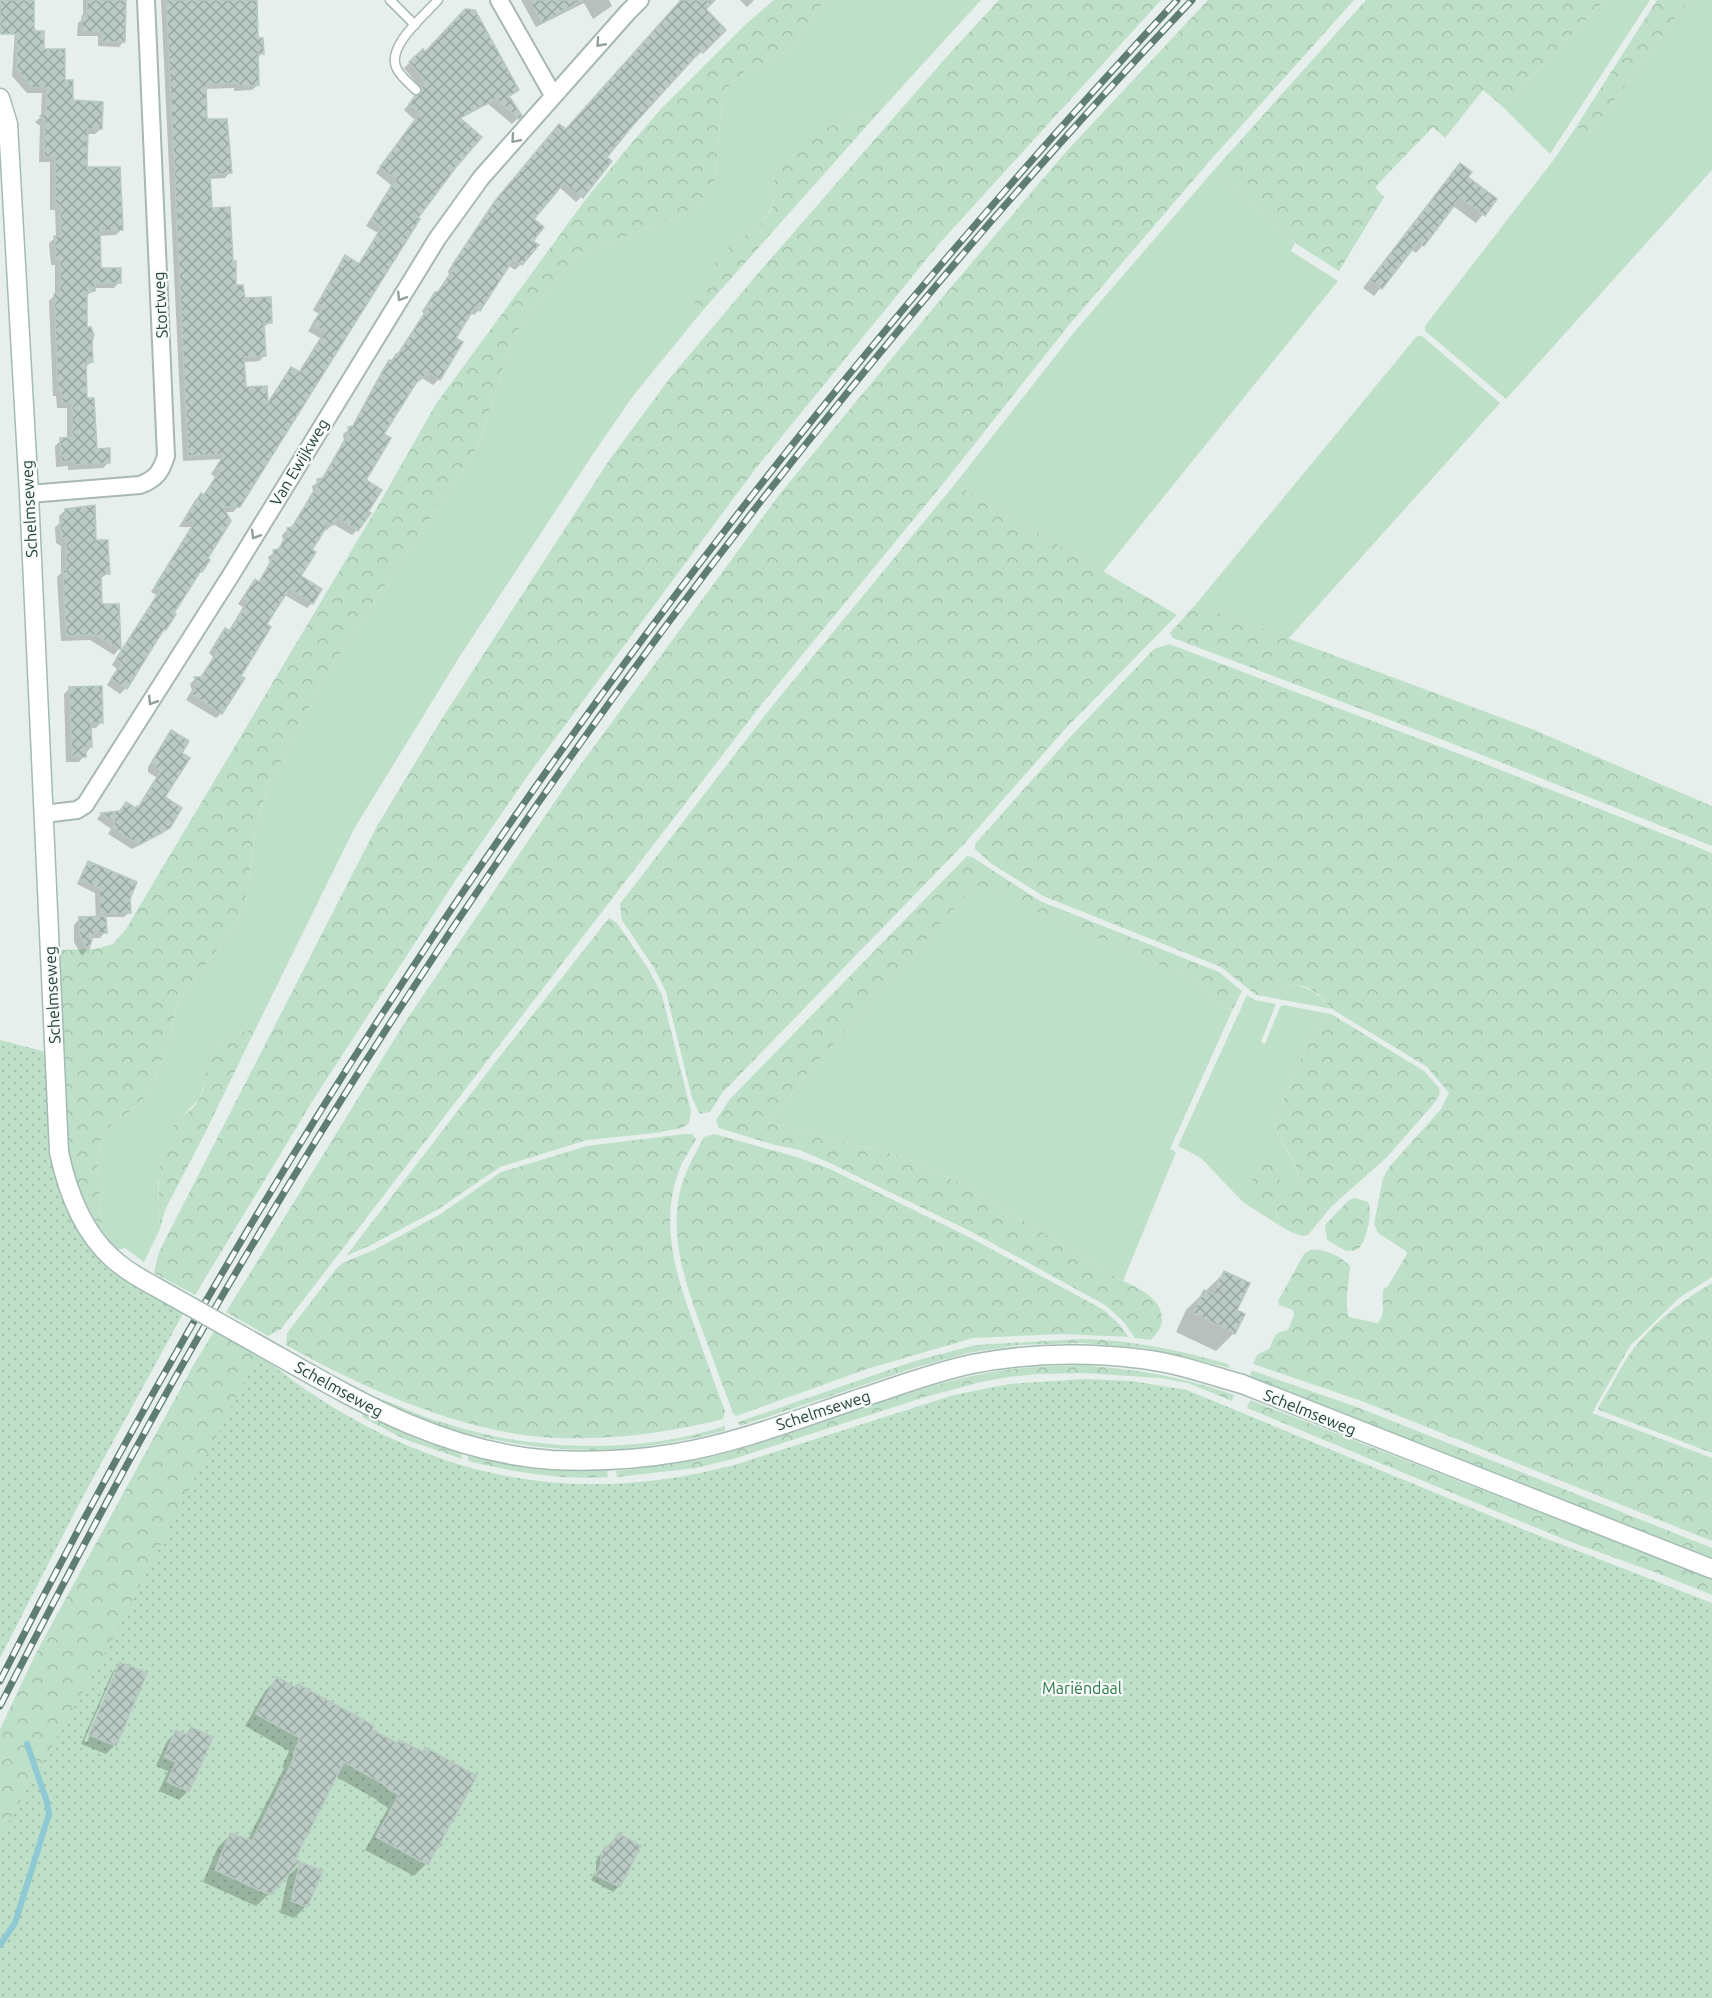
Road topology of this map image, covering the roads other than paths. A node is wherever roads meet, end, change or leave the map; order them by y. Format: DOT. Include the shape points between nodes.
graph roads {
  1 [pos="146,0"];
  2 [pos="390,0"];
  3 [pos="438,0"];
  4 [pos="500,0"];
  5 [pos="640,0"];
  6 [pos="415,26"];
  7 [pos="416,90"];
  8 [pos="553,95"];
  9 [pos="0,98"];
  10 [pos="28,494"];
  11 [pos="44,814"];
  12 [pos="1712,1569"];
  1 -- 10 [label="street, Stortweg" via="166,456 162,470 153,480 140,485"];
  2 -- 6 [label="lane"];
  3 -- 6 [label="lane"];
  4 -- 8 [label="street"];
  5 -- 8 [label="street, Van Ewijkweg, one-way"];
  6 -- 7 [label="lane" via="398,45 394,61 397,70"];
  8 -- 11 [label="street, Van Ewijkweg, one-way" via="481,178 437,239 85,806"];
  9 -- 10 [label="main road, Schelmseweg" via="8,124"];
  10 -- 11 [label="main road, Schelmseweg"];
  11 -- 12 [label="main road, Schelmseweg, bridge" via="58,1141 66,1185 81,1215 111,1257 154,1286 388,1416 463,1444 521,1456 611,1461 678,1453 737,1438 971,1364 1082,1354 1144,1359 1242,1384"];
}
